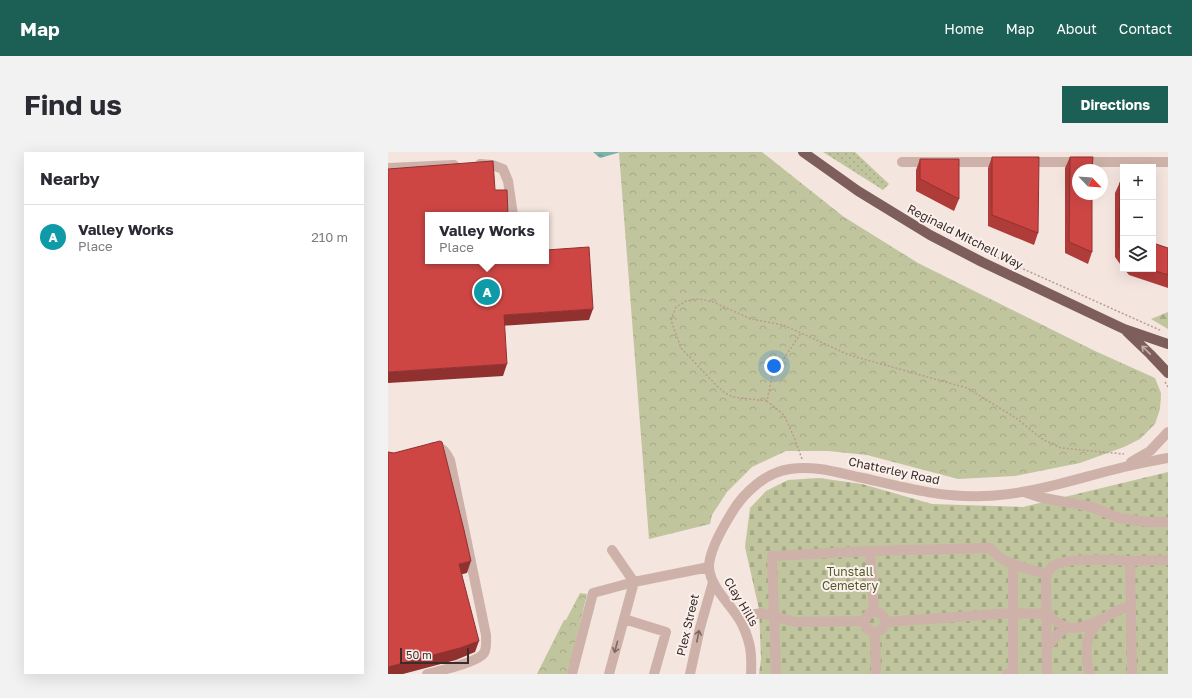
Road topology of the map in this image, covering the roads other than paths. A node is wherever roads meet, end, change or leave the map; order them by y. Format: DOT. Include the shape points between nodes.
graph roads {
  1 [pos="803,152"];
  2 [pos="902,162"];
  3 [pos="1168,162"];
  4 [pos="388,168"];
  5 [pos="513,212"];
  6 [pos="1124,329"];
  7 [pos="1168,344"];
  8 [pos="1168,373"];
  9 [pos="1168,432"];
  10 [pos="425,449"];
  11 [pos="1168,458"];
  12 [pos="1124,467"];
  13 [pos="1024,492"];
  14 [pos="1168,522"];
  15 [pos="612,550"];
  16 [pos="870,551"];
  17 [pos="1168,560"];
  18 [pos="1130,561"];
  19 [pos="1013,564"];
  20 [pos="709,567"];
  21 [pos="1047,574"];
  22 [pos="634,582"];
  23 [pos="713,582"];
  24 [pos="1130,606"];
  25 [pos="874,612"];
  26 [pos="1046,612"];
  27 [pos="1013,613"];
  28 [pos="774,616"];
  29 [pos="738,617"];
  30 [pos="624,619"];
  31 [pos="1101,619"];
  32 [pos="865,621"];
  33 [pos="886,622"];
  34 [pos="1070,629"];
  35 [pos="875,632"];
  36 [pos="1087,644"];
  37 [pos="1047,647"];
  38 [pos="427,674"];
  39 [pos="572,674"];
  40 [pos="609,674"];
  41 [pos="654,674"];
  42 [pos="690,674"];
  43 [pos="751,674"];
  44 [pos="776,674"];
  45 [pos="876,674"];
  46 [pos="1008,674"];
  47 [pos="1047,674"];
  48 [pos="1090,674"];
  49 [pos="1132,674"];
  1 -- 6 [label="main road, Reginald Mitchell Way" via="858,191 930,235"];
  2 -- 3 [label="street"];
  4 -- 5 [label="street" via="492,165 503,169 508,181"];
  6 -- 7 [label="main road, Reginald Mitchell Way"];
  8 -- 6 [label="main road, Reginald Mitchell Way, one-way"];
  9 -- 12 [label="street, Chatterley Road" via="1150,451"];
  10 -- 38 [label="street" via="437,446 442,448 450,460 487,646 477,659"];
  11 -- 12 [label="street, Chatterley Road"];
  12 -- 13 [label="street, Chatterley Road"];
  13 -- 14 [label="street" via="1092,507 1120,518"];
  13 -- 20 [label="street, Chatterley Road" via="953,496 828,470 802,467 788,469 773,474 737,502 720,532"];
  15 -- 22 [label="street"];
  16 -- 19 [label="street" via="990,548 996,555"];
  16 -- 25 [label="street"];
  16 -- 28 [label="street" via="772,556"];
  17 -- 18 [label="street"];
  18 -- 21 [label="street" via="1095,559 1058,564"];
  18 -- 24 [label="street"];
  19 -- 21 [label="street"];
  19 -- 27 [label="street"];
  20 -- 22 [label="street"];
  20 -- 23 [label="street, Clay Hills"];
  21 -- 26 [label="street"];
  22 -- 30 [label="street"];
  22 -- 39 [label="street" via="593,593"];
  23 -- 29 [label="street, Clay Hills"];
  42 -- 23 [label="street, Plex Street, one-way"];
  24 -- 31 [label="street"];
  24 -- 49 [label="street"];
  25 -- 32 [label="street" via="868,615"];
  25 -- 33 [label="street" via="883,615"];
  26 -- 27 [label="street"];
  26 -- 34 [label="street" via="1057,624"];
  26 -- 37 [label="street"];
  27 -- 33 [label="street"];
  27 -- 46 [label="street" via="1013,671"];
  28 -- 29 [label="street" via="762,613"];
  28 -- 32 [label="street" via="796,622"];
  28 -- 44 [label="street"];
  29 -- 43 [label="street, Clay Hills" via="752,653"];
  30 -- 40 [label="street, one-way"];
  30 -- 41 [label="street" via="666,632"];
  31 -- 34 [label="street"];
  31 -- 36 [label="street"];
  32 -- 35 [label="street" via="869,631"];
  33 -- 35 [label="street" via="883,629"];
  34 -- 36 [label="street" via="1078,632"];
  34 -- 37 [label="street" via="1061,630"];
  35 -- 45 [label="street"];
  36 -- 48 [label="street" via="1086,661"];
  37 -- 47 [label="street"];
}
